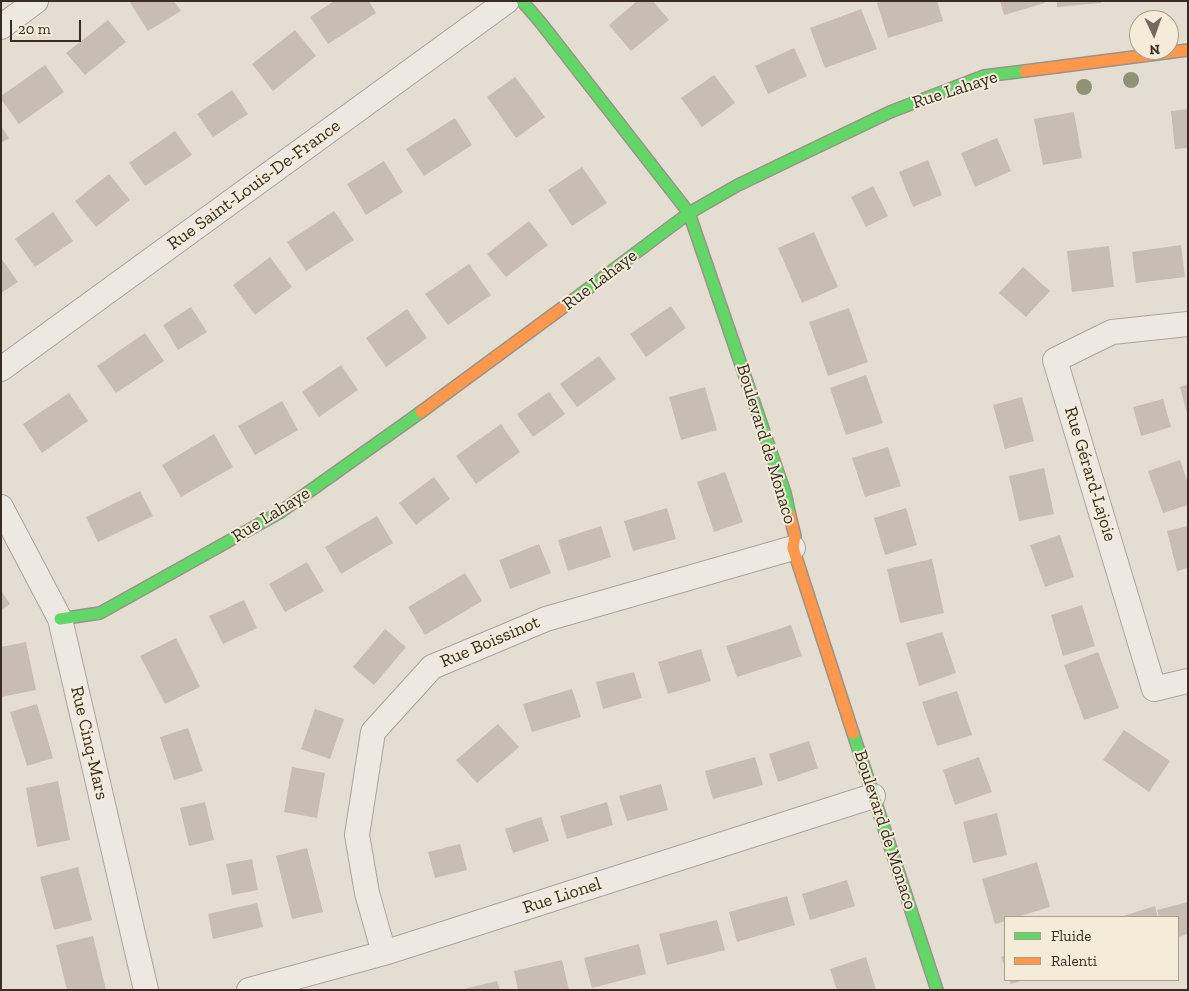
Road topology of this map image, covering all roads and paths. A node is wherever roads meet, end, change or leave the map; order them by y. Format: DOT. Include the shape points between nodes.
graph roads {
  1 [pos="36,1"];
  2 [pos="508,1"];
  3 [pos="522,1"];
  4 [pos="1,27"];
  5 [pos="1188,50"];
  6 [pos="690,212"];
  7 [pos="1188,324"];
  8 [pos="1,369"];
  9 [pos="1,507"];
  10 [pos="793,548"];
  11 [pos="60,619"];
  12 [pos="1188,681"];
  13 [pos="874,796"];
  14 [pos="384,953"];
  15 [pos="146,990"];
  16 [pos="250,990"];
  17 [pos="937,990"];
  1 -- 4 [label="street"];
  2 -- 8 [label="street, Rue Saint-Louis-De-France"];
  3 -- 6 [label="street, Boulevard de Monaco"];
  5 -- 6 [label="street, Rue Lahaye" via="984,76 890,112 738,185"];
  6 -- 10 [label="street, Boulevard de Monaco" via="786,492 795,536"];
  6 -- 11 [label="street, Rue Lahaye" via="448,393 279,513 100,613"];
  7 -- 12 [label="street, Rue Gérard-Lajoie" via="1112,332 1056,360 1154,689"];
  9 -- 11 [label="street, Rue Cinq-Mars"];
  10 -- 13 [label="street, Boulevard de Monaco"];
  10 -- 14 [label="street, Rue Boissinot" via="546,619 432,667 372,732 357,835 367,893"];
  11 -- 15 [label="street, Rue Cinq-Mars"];
  13 -- 14 [label="street, Rue Lionel"];
  13 -- 17 [label="street, Boulevard de Monaco"];
  14 -- 16 [label="street, Rue Lionel"];
}
